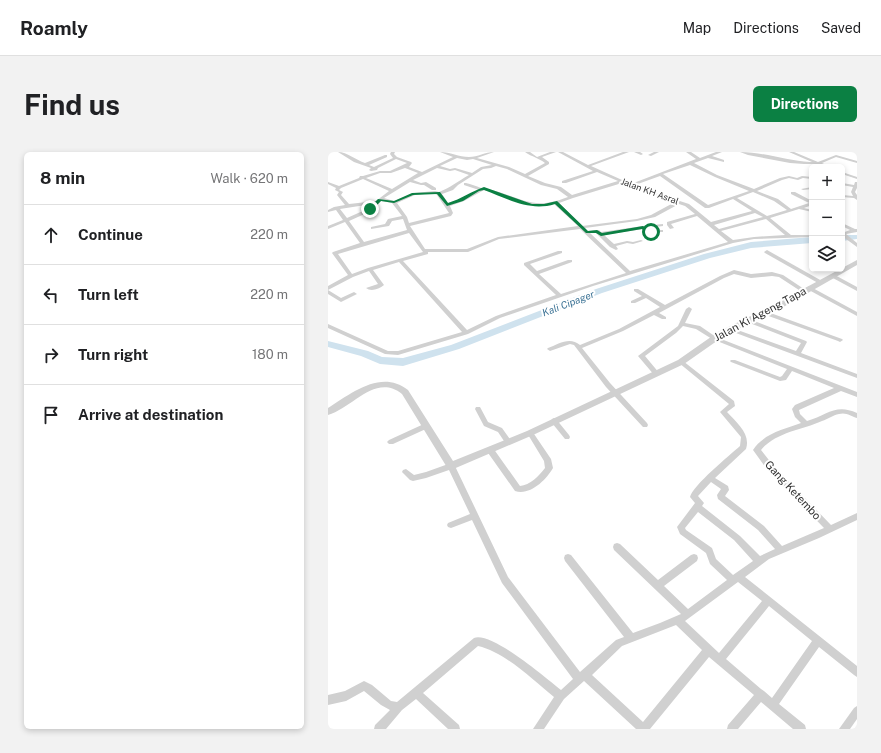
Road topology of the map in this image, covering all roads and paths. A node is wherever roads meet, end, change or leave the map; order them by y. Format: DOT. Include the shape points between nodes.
graph roads {
  1 [pos="340,152"];
  2 [pos="393,152"];
  3 [pos="442,152"];
  4 [pos="492,152"];
  5 [pos="527,152"];
  6 [pos="554,152"];
  7 [pos="560,152"];
  8 [pos="627,152"];
  9 [pos="630,152"];
  10 [pos="658,152"];
  11 [pos="688,152"];
  12 [pos="720,152"];
  13 [pos="742,152"];
  14 [pos="791,152"];
  15 [pos="650,155"];
  16 [pos="850,155"];
  17 [pos="386,156"];
  18 [pos="456,157"];
  19 [pos="539,157"];
  20 [pos="709,157"];
  21 [pos="857,157"];
  22 [pos="396,158"];
  23 [pos="475,158"];
  24 [pos="700,160"];
  25 [pos="723,161"];
  26 [pos="857,162"];
  27 [pos="690,163"];
  28 [pos="817,163"];
  29 [pos="495,164"];
  30 [pos="365,165"];
  31 [pos="406,166"];
  32 [pos="436,166"];
  33 [pos="588,166"];
  34 [pos="374,169"];
  35 [pos="450,170"];
  36 [pos="597,171"];
  37 [pos="381,172"];
  38 [pos="421,173"];
  39 [pos="442,174"];
  40 [pos="472,174"];
  41 [pos="660,174"];
  42 [pos="845,174"];
  43 [pos="525,176"];
  44 [pos="361,177"];
  45 [pos="809,178"];
  46 [pos="857,178"];
  47 [pos="356,180"];
  48 [pos="410,180"];
  49 [pos="622,181"];
  50 [pos="564,182"];
  51 [pos="329,184"];
  52 [pos="466,184"];
  53 [pos="845,184"];
  54 [pos="856,184"];
  55 [pos="631,185"];
  56 [pos="339,187"];
  57 [pos="803,188"];
  58 [pos="809,188"];
  59 [pos="434,189"];
  60 [pos="481,189"];
  61 [pos="392,191"];
  62 [pos="752,192"];
  63 [pos="793,193"];
  64 [pos="439,194"];
  65 [pos="845,196"];
  66 [pos="571,197"];
  67 [pos="734,198"];
  68 [pos="856,198"];
  69 [pos="678,200"];
  70 [pos="378,201"];
  71 [pos="809,201"];
  72 [pos="394,202"];
  73 [pos="556,202"];
  74 [pos="447,204"];
  75 [pos="809,204"];
  76 [pos="715,205"];
  77 [pos="348,206"];
  78 [pos="336,208"];
  79 [pos="800,208"];
  80 [pos="328,211"];
  81 [pos="756,211"];
  82 [pos="791,211"];
  83 [pos="809,211"];
  84 [pos="699,214"];
  85 [pos="652,216"];
  86 [pos="405,217"];
  87 [pos="767,218"];
  88 [pos="346,220"];
  89 [pos="711,224"];
  90 [pos="845,226"];
  91 [pos="379,227"];
  92 [pos="582,227"];
  93 [pos="328,228"];
  94 [pos="373,228"];
  95 [pos="409,228"];
  96 [pos="672,228"];
  97 [pos="719,230"];
  98 [pos="856,231"];
  99 [pos="587,232"];
  100 [pos="601,234"];
  101 [pos="845,234"];
  102 [pos="789,236"];
  103 [pos="809,236"];
  104 [pos="845,236"];
  105 [pos="386,238"];
  106 [pos="639,240"];
  107 [pos="732,242"];
  108 [pos="363,244"];
  109 [pos="857,246"];
  110 [pos="425,250"];
  111 [pos="560,252"];
  112 [pos="767,252"];
  113 [pos="545,258"];
  114 [pos="400,261"];
  115 [pos="570,261"];
  116 [pos="857,262"];
  117 [pos="554,267"];
  118 [pos="370,269"];
  119 [pos="628,272"];
  120 [pos="536,273"];
  121 [pos="351,276"];
  122 [pos="833,276"];
  123 [pos="820,282"];
  124 [pos="328,288"];
  125 [pos="369,288"];
  126 [pos="807,289"];
  127 [pos="857,289"];
  128 [pos="636,290"];
  129 [pos="328,292"];
  130 [pos="354,294"];
  131 [pos="560,296"];
  132 [pos="647,296"];
  133 [pos="633,302"];
  134 [pos="664,307"];
  135 [pos="689,310"];
  136 [pos="655,313"];
  137 [pos="765,313"];
  138 [pos="857,314"];
  139 [pos="664,318"];
  140 [pos="749,321"];
  141 [pos="682,324"];
  142 [pos="328,326"];
  143 [pos="730,329"];
  144 [pos="812,330"];
  145 [pos="466,333"];
  146 [pos="714,338"];
  147 [pos="840,340"];
  148 [pos="804,342"];
  149 [pos="579,347"];
  150 [pos="550,349"];
  151 [pos="797,354"];
  152 [pos="733,360"];
  153 [pos="772,361"];
  154 [pos="681,362"];
  155 [pos="790,369"];
  156 [pos="661,372"];
  157 [pos="762,373"];
  158 [pos="857,376"];
  159 [pos="839,389"];
  160 [pos="616,393"];
  161 [pos="857,395"];
  162 [pos="478,409"];
  163 [pos="328,412"];
  164 [pos="857,416"];
  165 [pos="554,421"];
  166 [pos="806,423"];
  167 [pos="645,425"];
  168 [pos="426,426"];
  169 [pos="530,433"];
  170 [pos="567,437"];
  171 [pos="391,442"];
  172 [pos="508,442"];
  173 [pos="490,450"];
  174 [pos="451,466"];
  175 [pos="406,472"];
  176 [pos="710,478"];
  177 [pos="697,507"];
  178 [pos="475,515"];
  179 [pos="857,516"];
  180 [pos="451,525"];
  181 [pos="830,529"];
  182 [pos="617,547"];
  183 [pos="781,550"];
  184 [pos="568,558"];
  185 [pos="694,558"];
  186 [pos="759,561"];
  187 [pos="735,578"];
  188 [pos="657,586"];
  189 [pos="768,601"];
  190 [pos="688,614"];
  191 [pos="677,620"];
  192 [pos="630,638"];
  193 [pos="817,641"];
  194 [pos="708,650"];
  195 [pos="718,660"];
  196 [pos="857,672"];
  197 [pos="582,676"];
  198 [pos="416,692"];
  199 [pos="761,694"];
  200 [pos="561,696"];
  201 [pos="328,700"];
  202 [pos="773,705"];
  203 [pos="399,707"];
  204 [pos="857,711"];
  205 [pos="639,728"];
  206 [pos="379,729"];
  207 [pos="455,729"];
  208 [pos="538,729"];
  209 [pos="732,729"];
  210 [pos="802,729"];
  211 [pos="844,729"];
  1 -- 30 [label="street"];
  2 -- 22 [label="street"];
  3 -- 18 [label="street"];
  4 -- 23 [label="street"];
  5 -- 19 [label="street"];
  6 -- 19 [label="street"];
  7 -- 33 [label="street, Jalan KH Asral"];
  8 -- 9 [label="street"];
  8 -- 33 [label="street"];
  10 -- 15 [label="street"];
  11 -- 24 [label="street"];
  12 -- 20 [label="street"];
  13 -- 28 [label="street" via="779,157 803,164"];
  14 -- 28 [label="street"];
  16 -- 21 [label="street"];
  17 -- 30 [label="street"];
  18 -- 23 [label="street"];
  18 -- 32 [label="street"];
  19 -- 43 [label="street" via="548,163"];
  20 -- 24 [label="street"];
  20 -- 25 [label="street"];
  22 -- 31 [label="street" via="410,163"];
  22 -- 34 [label="street"];
  23 -- 29 [label="street"];
  24 -- 27 [label="street"];
  26 -- 28 [label="street" via="836,156"];
  27 -- 41 [label="street"];
  27 -- 62 [label="street"];
  29 -- 40 [label="street"];
  29 -- 43 [label="street"];
  30 -- 34 [label="street"];
  31 -- 37 [label="street" via="390,172"];
  31 -- 38 [label="street"];
  32 -- 35 [label="street"];
  32 -- 38 [label="street"];
  33 -- 36 [label="street, Jalan KH Asral"];
  34 -- 37 [label="street"];
  34 -- 47 [label="street" via="357,177"];
  35 -- 39 [label="street"];
  35 -- 40 [label="street"];
  36 -- 49 [label="street, Jalan KH Asral"];
  36 -- 50 [label="street"];
  37 -- 44 [label="street"];
  38 -- 48 [label="street"];
  40 -- 64 [label="street"];
  41 -- 55 [label="street"];
  41 -- 76 [label="street" via="706,206"];
  42 -- 46 [label="street"];
  43 -- 66 [label="street" via="559,188"];
  44 -- 47 [label="street"];
  44 -- 61 [label="street"];
  45 -- 62 [label="street" via="789,177"];
  47 -- 56 [label="street"];
  48 -- 59 [label="street" via="424,183"];
  48 -- 61 [label="street"];
  49 -- 55 [label="street, Jalan KH Asral"];
  49 -- 66 [label="street"];
  51 -- 56 [label="street"];
  52 -- 60 [label="street"];
  53 -- 54 [label="street"];
  54 -- 68 [label="street" via="853,192"];
  55 -- 69 [label="street, Jalan KH Asral" via="654,195"];
  56 -- 77 [label="street" via="337,190 341,192 339,194"];
  57 -- 58 [label="street"];
  60 -- 73 [label="street" via="532,206"];
  60 -- 74 [label="street" via="462,200"];
  61 -- 70 [label="street"];
  62 -- 67 [label="street"];
  62 -- 82 [label="street" via="776,200"];
  63 -- 71 [label="street"];
  64 -- 72 [label="street" via="414,194"];
  64 -- 74 [label="street"];
  65 -- 68 [label="street"];
  66 -- 73 [label="street"];
  67 -- 76 [label="street"];
  67 -- 81 [label="street"];
  69 -- 84 [label="street, Jalan KH Asral"];
  69 -- 85 [label="street" via="668,209"];
  70 -- 72 [label="street"];
  70 -- 77 [label="street"];
  70 -- 88 [label="street" via="370,209"];
  72 -- 86 [label="street"];
  73 -- 92 [label="street"];
  74 -- 95 [label="street" via="450,215"];
  75 -- 79 [label="street"];
  76 -- 84 [label="street" via="718,208"];
  77 -- 78 [label="street"];
  78 -- 80 [label="street"];
  78 -- 88 [label="street"];
  79 -- 82 [label="street"];
  79 -- 83 [label="street"];
  81 -- 87 [label="street"];
  81 -- 89 [label="street"];
  82 -- 87 [label="street"];
  84 -- 89 [label="street, Jalan KH Asral"];
  84 -- 96 [label="street" via="669,224"];
  85 -- 92 [label="street"];
  85 -- 100 [label="street" via="662,228 649,232 643,227"];
  86 -- 91 [label="street" via="390,220 389,224"];
  86 -- 95 [label="street"];
  87 -- 97 [label="street"];
  87 -- 102 [label="street"];
  88 -- 93 [label="street"];
  88 -- 108 [label="street"];
  89 -- 97 [label="street, Jalan KH Asral"];
  90 -- 98 [label="street"];
  91 -- 94 [label="street"];
  91 -- 105 [label="street"];
  92 -- 99 [label="street"];
  92 -- 110 [label="street" via="498,238 468,251"];
  95 -- 105 [label="street"];
  95 -- 110 [label="street"];
  97 -- 107 [label="street, Jalan KH Asral"];
  98 -- 101 [label="street"];
  99 -- 100 [label="street" via="597,231"];
  99 -- 119 [label="street"];
  100 -- 106 [label="street" via="613,246"];
  102 -- 103 [label="street"];
  102 -- 107 [label="street"];
  104 -- 109 [label="street"];
  105 -- 108 [label="street"];
  107 -- 119 [label="street"];
  108 -- 121 [label="street" via="335,253"];
  110 -- 114 [label="street" via="424,254"];
  111 -- 113 [label="street"];
  112 -- 123 [label="street"];
  113 -- 117 [label="street"];
  113 -- 120 [label="street" via="526,264"];
  114 -- 118 [label="street"];
  114 -- 145 [label="street"];
  115 -- 117 [label="street"];
  116 -- 122 [label="street, Jalan Ki Ageng Tapa"];
  117 -- 120 [label="street"];
  118 -- 121 [label="street"];
  118 -- 125 [label="street" via="381,285"];
  119 -- 131 [label="street"];
  120 -- 131 [label="street"];
  121 -- 124 [label="street"];
  122 -- 123 [label="street, Jalan Ki Ageng Tapa"];
  122 -- 127 [label="street"];
  123 -- 126 [label="street, Jalan Ki Ageng Tapa"];
  126 -- 134 [label="street" via="777,275 743,275 734,272"];
  126 -- 137 [label="street, Jalan Ki Ageng Tapa"];
  126 -- 138 [label="street"];
  128 -- 132 [label="street"];
  129 -- 130 [label="street" via="341,300"];
  131 -- 145 [label="street" via="498,317"];
  132 -- 133 [label="street"];
  132 -- 134 [label="street"];
  134 -- 136 [label="street"];
  135 -- 141 [label="street"];
  136 -- 139 [label="street"];
  136 -- 149 [label="street"];
  137 -- 140 [label="street, Jalan Ki Ageng Tapa"];
  137 -- 144 [label="street"];
  140 -- 143 [label="street, Jalan Ki Ageng Tapa"];
  140 -- 148 [label="street"];
  141 -- 146 [label="street" via="694,326"];
  141 -- 156 [label="street" via="664,341 641,356"];
  142 -- 145 [label="street" via="392,354"];
  143 -- 146 [label="street, Jalan Ki Ageng Tapa"];
  143 -- 151 [label="street"];
  144 -- 147 [label="street"];
  144 -- 148 [label="street"];
  146 -- 153 [label="street"];
  146 -- 154 [label="street, Jalan Ki Ageng Tapa"];
  148 -- 151 [label="street"];
  149 -- 150 [label="street" via="570,342"];
  149 -- 160 [label="street"];
  151 -- 158 [label="street"];
  152 -- 157 [label="street"];
  153 -- 155 [label="street"];
  153 -- 157 [label="street"];
  154 -- 156 [label="street, Jalan Ki Ageng Tapa"];
  154 -- 176 [label="street" via="732,403 724,413 737,426 744,440 742,449"];
  155 -- 157 [label="street" via="782,379"];
  155 -- 159 [label="street"];
  156 -- 160 [label="street, Jalan Ki Ageng Tapa"];
  159 -- 161 [label="street"];
  159 -- 166 [label="street" via="795,409 797,415"];
  160 -- 165 [label="street, Jalan Ki Ageng Tapa"];
  160 -- 167 [label="street"];
  162 -- 172 [label="street" via="486,424 500,430"];
  163 -- 168 [label="street" via="370,388 387,383 405,392"];
  164 -- 166 [label="street" via="841,411"];
  165 -- 169 [label="street, Jalan Ki Ageng Tapa"];
  165 -- 170 [label="street"];
  166 -- 181 [label="street, Gang Ketembo" via="768,440 757,450 767,464"];
  168 -- 171 [label="street"];
  168 -- 174 [label="street"];
  169 -- 172 [label="street, Jalan Ki Ageng Tapa"];
  169 -- 173 [label="street" via="548,461 549,468 541,479 524,489 518,489"];
  172 -- 173 [label="street, Jalan Ki Ageng Tapa"];
  173 -- 174 [label="street, Jalan Ki Ageng Tapa"];
  174 -- 175 [label="street" via="413,478"];
  174 -- 178 [label="street"];
  176 -- 177 [label="street" via="694,495 700,502"];
  176 -- 183 [label="street" via="725,488 722,497 761,528"];
  177 -- 186 [label="street" via="737,538"];
  177 -- 187 [label="street" via="681,530 709,551 713,561"];
  178 -- 180 [label="street"];
  178 -- 197 [label="street" via="505,580"];
  179 -- 181 [label="street"];
  181 -- 183 [label="street"];
  182 -- 188 [label="street"];
  183 -- 186 [label="street"];
  184 -- 192 [label="street"];
  185 -- 188 [label="street"];
  186 -- 187 [label="street"];
  187 -- 189 [label="street"];
  187 -- 190 [label="street"];
  188 -- 190 [label="street"];
  189 -- 193 [label="street"];
  189 -- 195 [label="street"];
  190 -- 191 [label="street"];
  191 -- 192 [label="street"];
  191 -- 194 [label="street"];
  192 -- 197 [label="street" via="611,648"];
  193 -- 196 [label="street"];
  193 -- 202 [label="street"];
  194 -- 195 [label="street"];
  194 -- 205 [label="street"];
  195 -- 199 [label="street"];
  197 -- 200 [label="street"];
  197 -- 205 [label="street"];
  198 -- 200 [label="street" via="474,643 480,641 509,656"];
  198 -- 203 [label="street"];
  198 -- 207 [label="street"];
  199 -- 202 [label="street"];
  199 -- 209 [label="street"];
  200 -- 208 [label="street"];
  201 -- 203 [label="street" via="346,696 364,686 384,703"];
  202 -- 210 [label="street"];
  203 -- 206 [label="street"];
  204 -- 211 [label="street"];
}
